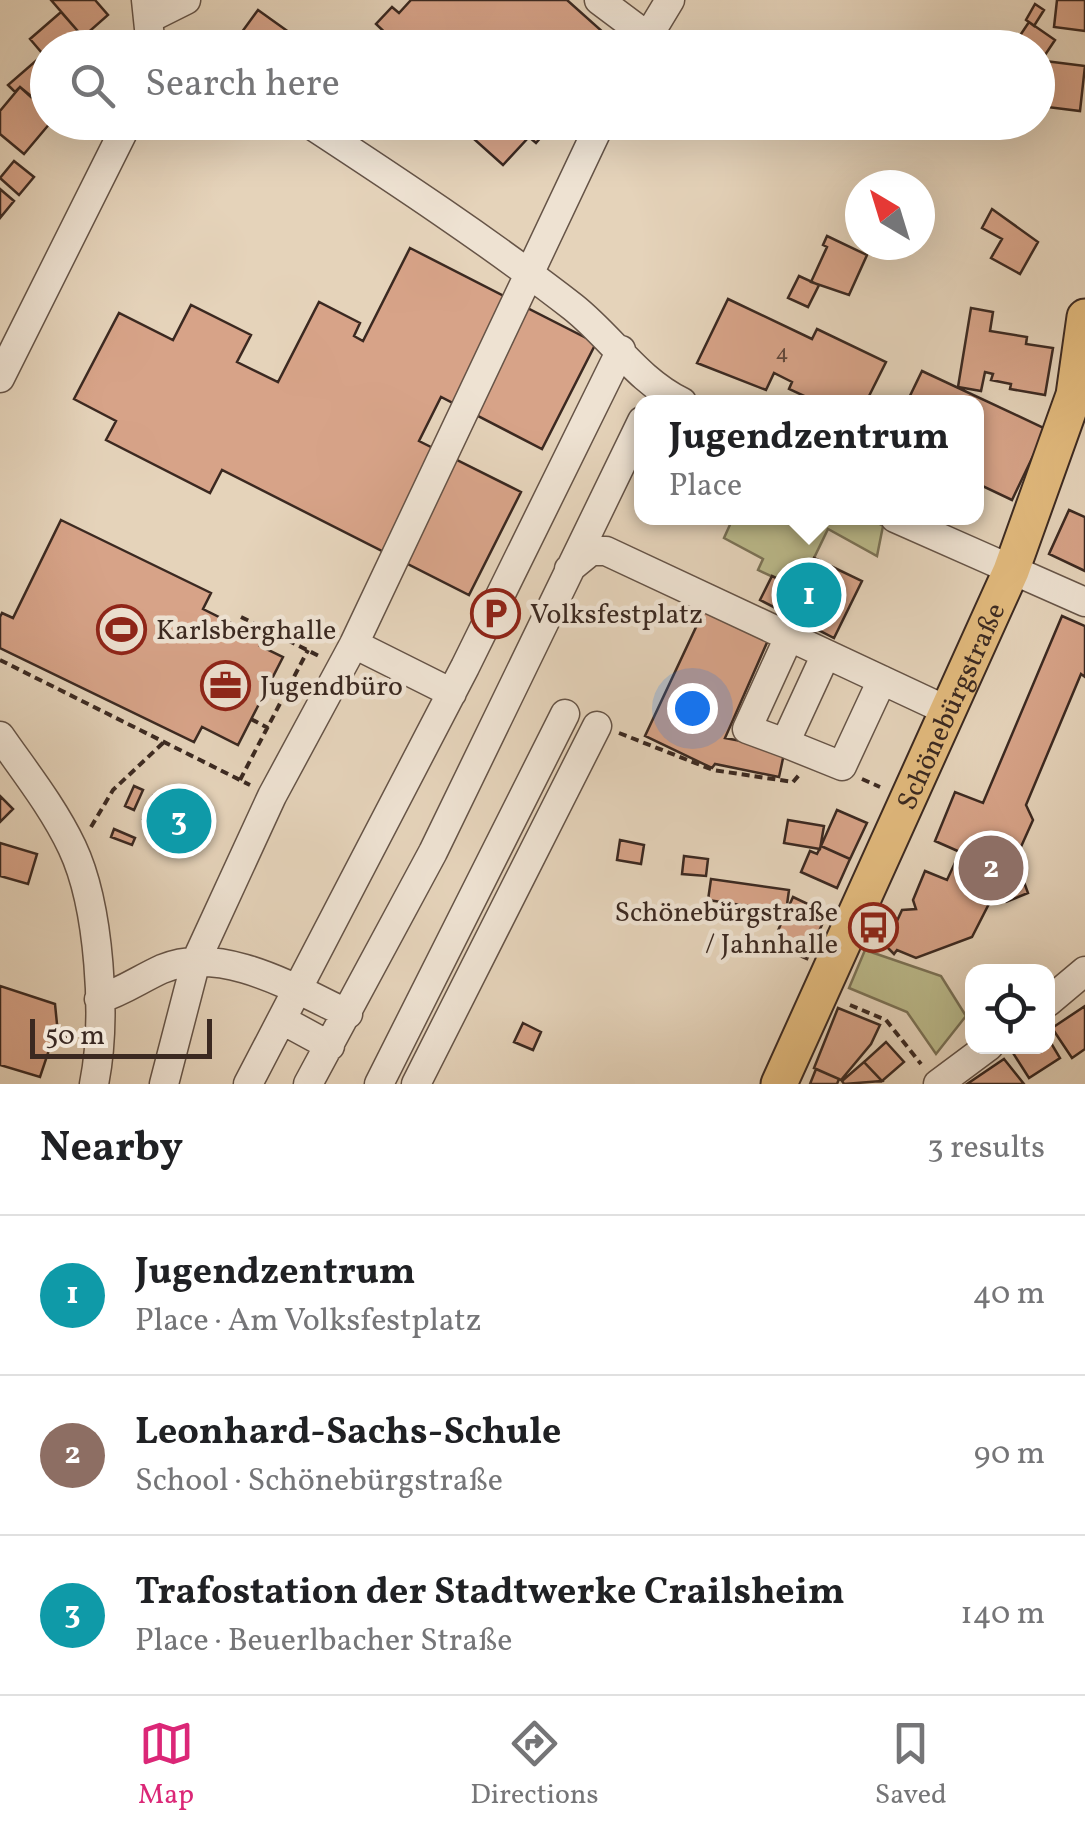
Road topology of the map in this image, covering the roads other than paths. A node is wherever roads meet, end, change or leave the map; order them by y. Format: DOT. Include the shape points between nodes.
graph roads {
  1 [pos="186,0"];
  2 [pos="600,0"];
  3 [pos="670,0"];
  4 [pos="148,9"];
  5 [pos="631,30"];
  6 [pos="651,30"];
  7 [pos="119,140"];
  8 [pos="333,140"];
  9 [pos="592,140"];
  10 [pos="528,272"];
  11 [pos="1085,316"];
  12 [pos="621,350"];
  13 [pos="0,378"];
  14 [pos="660,395"];
  15 [pos="1079,396"];
  16 [pos="634,437"];
  17 [pos="911,525"];
  18 [pos="568,570"];
  19 [pos="1011,570"];
  20 [pos="1085,602"];
  21 [pos="789,636"];
  22 [pos="826,654"];
  23 [pos="348,655"];
  24 [pos="882,680"];
  25 [pos="452,693"];
  26 [pos="948,710"];
  27 [pos="565,714"];
  28 [pos="596,726"];
  29 [pos="0,736"];
  30 [pos="786,743"];
  31 [pos="196,960"];
  32 [pos="1085,971"];
  33 [pos="300,992"];
  34 [pos="1055,996"];
  35 [pos="98,1000"];
  36 [pos="348,1014"];
  37 [pos="284,1021"];
  38 [pos="330,1046"];
  39 [pos="975,1054"];
  40 [pos="932,1078"];
  41 [pos="94,1084"];
  42 [pos="164,1084"];
  43 [pos="248,1084"];
  44 [pos="308,1084"];
  45 [pos="380,1084"];
  46 [pos="416,1084"];
  47 [pos="778,1084"];
  1 -- 4 [label="street"];
  2 -- 5 [label="street"];
  3 -- 6 [label="street"];
  7 -- 13 [label="street"];
  8 -- 10 [label="street"];
  9 -- 10 [label="street"];
  10 -- 12 [label="street"];
  10 -- 23 [label="street"];
  11 -- 15 [label="main road, Schönebürgstraße"];
  12 -- 14 [label="street"];
  12 -- 25 [label="street"];
  15 -- 19 [label="main road, Schönebürgstraße"];
  16 -- 18 [label="street"];
  17 -- 19 [label="street"];
  18 -- 21 [label="street" via="591,551 606,552"];
  18 -- 36 [label="street"];
  19 -- 20 [label="street"];
  19 -- 26 [label="main road, Schönebürgstraße"];
  21 -- 22 [label="street"];
  21 -- 30 [label="street" via="747,729"];
  22 -- 24 [label="street"];
  22 -- 30 [label="street"];
  23 -- 25 [label="street"];
  23 -- 31 [label="street" via="272,796"];
  24 -- 26 [label="street"];
  24 -- 30 [label="street" via="842,766"];
  25 -- 33 [label="street"];
  26 -- 47 [label="main road, Schönebürgstraße"];
  27 -- 45 [label="street"];
  28 -- 46 [label="street"];
  29 -- 35 [label="street" via="74,852 91,921"];
  31 -- 33 [label="street"];
  31 -- 35 [label="street"];
  31 -- 42 [label="street"];
  32 -- 34 [label="street"];
  33 -- 36 [label="street"];
  33 -- 37 [label="street"];
  35 -- 41 [label="street"];
  36 -- 38 [label="street"];
  37 -- 38 [label="street"];
  37 -- 43 [label="street"];
  38 -- 44 [label="street"];
  39 -- 40 [label="street"];
}
